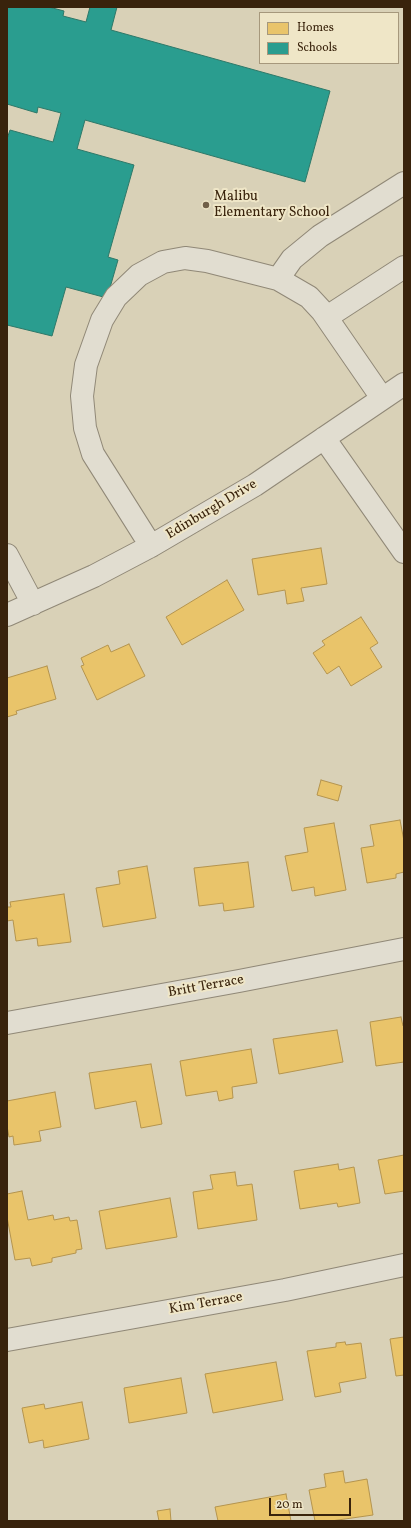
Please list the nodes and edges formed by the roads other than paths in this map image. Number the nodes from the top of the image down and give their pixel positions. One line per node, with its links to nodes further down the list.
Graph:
1 (404, 183): 3 (street)
2 (404, 267): 4 (street)
3 (278, 279): 4 (street); 8 (street)
4 (327, 317): 6 (street)
5 (404, 384): 6 (street, Edinburgh Drive)
6 (382, 398): 7 (street, Edinburgh Drive)
7 (324, 438): 8 (street, Edinburgh Drive); 9 (street)
8 (151, 546): 11 (street, Edinburgh Drive)
9 (404, 552)
10 (7, 555): 11 (street)
11 (33, 604): 12 (street, Edinburgh Drive)
12 (7, 615)
13 (404, 949): 14 (street, Britt Terrace)
14 (7, 1023)
15 (404, 1265): 16 (street, Kim Terrace)
16 (7, 1340)

